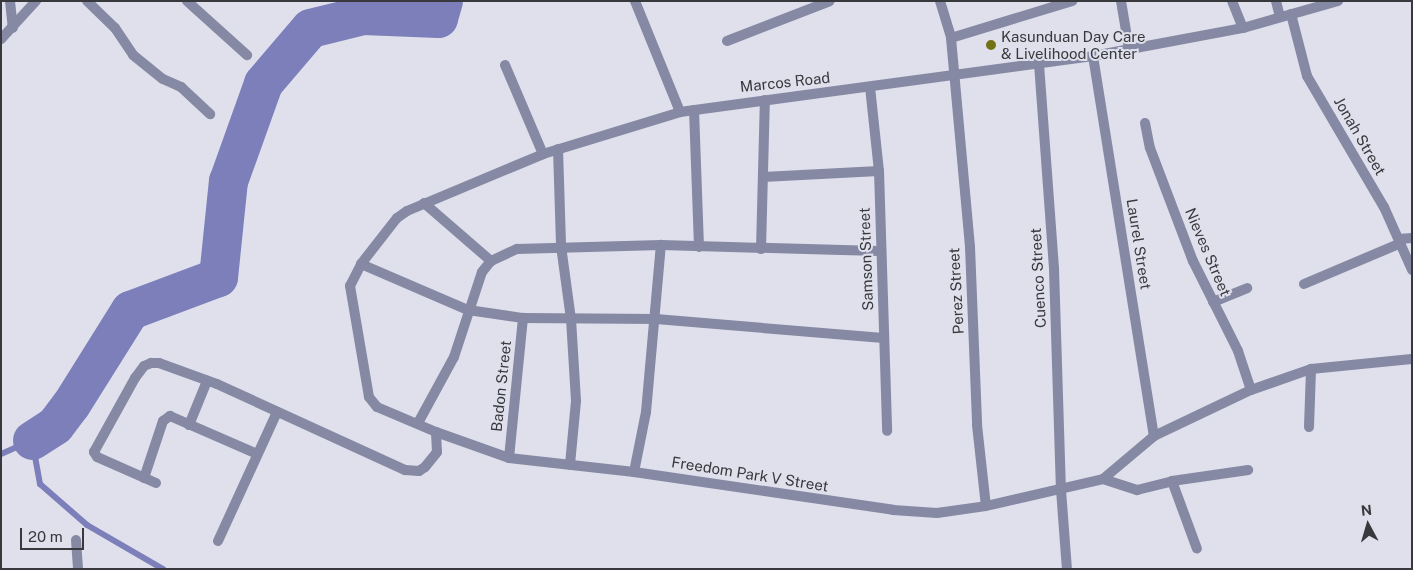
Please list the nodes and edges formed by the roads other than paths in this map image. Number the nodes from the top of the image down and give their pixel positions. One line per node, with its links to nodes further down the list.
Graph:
1 (10, 1): 15 (street)
2 (36, 1): 15 (street)
3 (87, 1): 30 (street)
4 (187, 1): 21 (street)
5 (635, 1): 29 (street)
6 (830, 1): 19 (street)
7 (940, 1): 17 (street, Perez Street)
8 (1072, 1): 17 (street)
9 (1121, 1): 20 (street)
10 (1232, 1): 16 (street)
11 (1276, 1): 14 (street)
12 (1338, 1): 13 (street, Marcos Road)
13 (1291, 14): 14 (street, Marcos Road); 38 (street, Jonah Street)
14 (1280, 17): 16 (street, Marcos Road)
15 (13, 28): 18 (street)
16 (1244, 28): 20 (street, Marcos Road)
17 (951, 38): 25 (street, Perez Street)
18 (1, 39)
19 (727, 41)
20 (1129, 49): 22 (street, Marcos Road)
21 (247, 55)
22 (1092, 56): 23 (street, Marcos Road); 65 (street, Laurel Street)
23 (1039, 64): 25 (street, Marcos Road); 75 (street, Cuenco Street)
24 (504, 65): 33 (street)
25 (953, 75): 26 (street, Marcos Road); 76 (street, Perez Street)
26 (870, 87): 27 (street, Marcos Road); 34 (street, Samson Street)
27 (765, 100): 28 (street, Marcos Road); 35 (street)
28 (694, 110): 29 (street, Marcos Road); 41 (street)
29 (680, 112): 32 (street, Marcos Road)
30 (210, 114)
31 (1145, 123): 49 (street, Nieves Street)
32 (558, 149): 33 (street, Marcos Road); 40 (street)
33 (543, 154): 36 (street, Marcos Road)
34 (879, 172): 35 (street); 43 (street, Samson Street)
35 (763, 177): 42 (street)
36 (424, 203): 44 (street); 45 (street, Marcos Road)
37 (1412, 238): 38 (street)
38 (1400, 241): 46 (street, Jonah Street); 47 (street)
39 (662, 245): 40 (street); 41 (street); 53 (street)
40 (561, 246): 44 (street); 52 (street)
41 (699, 247): 42 (street)
42 (761, 249): 43 (street)
43 (879, 251): 54 (street, Samson Street)
44 (491, 261): 50 (street)
45 (361, 264): 50 (street); 60 (street, Marcos Road)
46 (1412, 270)
47 (1304, 284)
48 (1247, 288): 49 (street)
49 (1213, 302): 58 (street, Nieves Street)
50 (468, 310): 51 (street); 60 (street)
51 (523, 318): 52 (street); 67 (street, Badon Street)
52 (571, 319): 53 (street); 68 (street)
53 (656, 319): 54 (street); 70 (street)
54 (883, 338): 63 (street, Samson Street)
55 (1412, 358): 56 (street)
56 (1311, 369): 58 (street); 62 (street)
57 (207, 381): 59 (street); 61 (street); 71 (street)
58 (1251, 390): 65 (street)
59 (277, 412): 64 (street); 66 (street)
60 (418, 423): 64 (street, Freedom Park V Street)
61 (189, 425): 66 (street); 71 (street)
62 (1309, 427)
63 (887, 430)
64 (436, 432): 67 (street, Freedom Park V Street)
65 (1154, 436): 72 (street)
66 (257, 454): 78 (street)
67 (509, 458): 68 (street, Freedom Park V Street)
68 (570, 465): 70 (street, Freedom Park V Street)
69 (1248, 470): 73 (street)
70 (634, 472): 76 (street, Freedom Park V Street)
71 (144, 478): 74 (street)
72 (1103, 479): 73 (street); 75 (street, Freedom Park V Street)
73 (1172, 481): 79 (street)
74 (156, 483)
75 (1061, 490): 76 (street, Freedom Park V Street); 81 (street, Cuenco Street)
76 (986, 506)
77 (76, 540): 80 (street)
78 (218, 540)
79 (1197, 549)
80 (78, 569)
81 (1067, 569)

